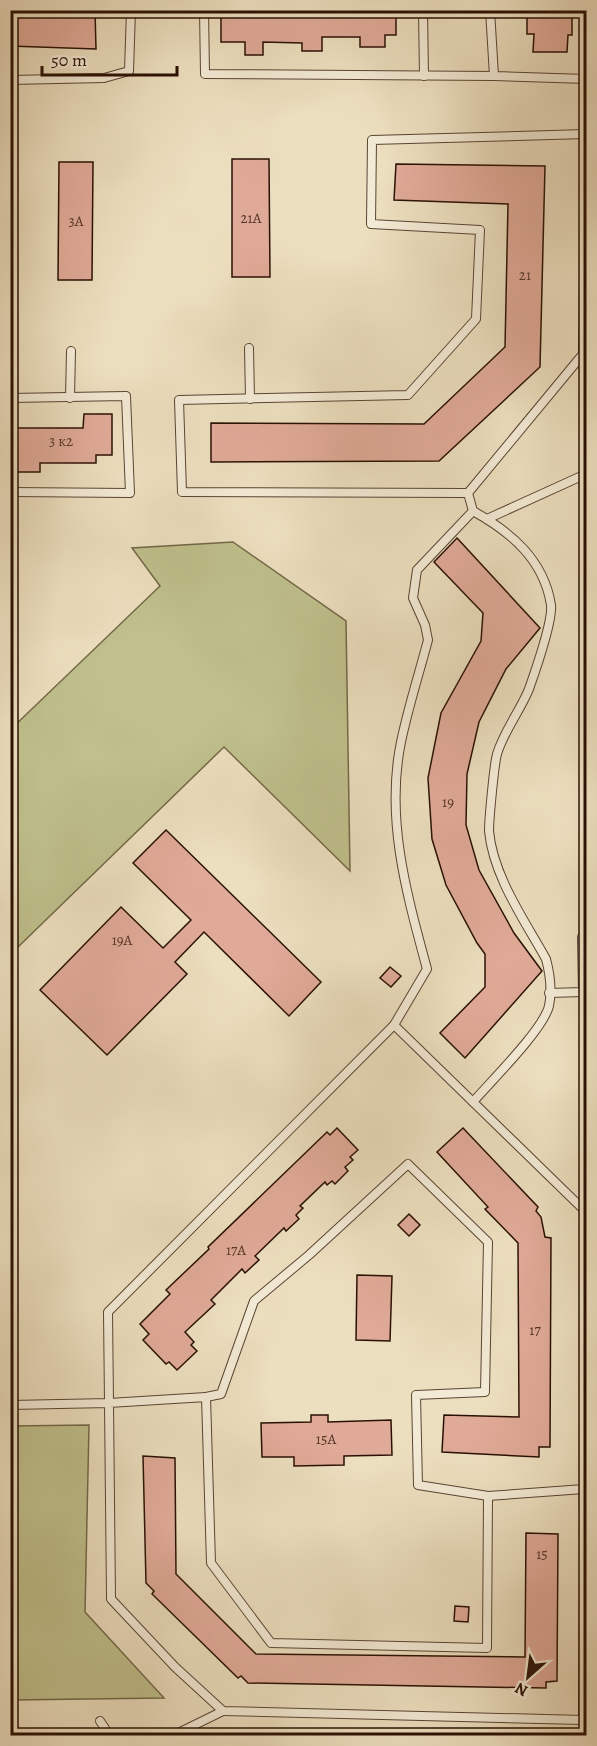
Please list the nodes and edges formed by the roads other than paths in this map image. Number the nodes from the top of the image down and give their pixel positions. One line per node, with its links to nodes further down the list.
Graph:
1 (131, 10): 10 (lane)
2 (204, 10): 7 (lane)
3 (423, 10): 7 (lane)
4 (490, 10): 8 (lane)
5 (584, 10): 6 (lane)
6 (586, 60)
7 (424, 76): 8 (lane)
8 (494, 76): 9 (lane)
9 (586, 79)
10 (10, 80)
11 (586, 136): 16 (lane); 19 (lane)
12 (249, 348): 16 (lane)
13 (71, 351): 15 (lane)
14 (10, 398): 15 (lane)
15 (70, 398): 18 (lane)
16 (250, 399): 19 (lane)
17 (586, 474): 21 (lane)
18 (10, 492)
19 (468, 493): 20 (lane)
20 (472, 511): 21 (lane); 24 (lane)
21 (487, 519): 23 (lane)
22 (582, 937): 23 (lane)
23 (549, 993): 25 (lane)
24 (394, 1025): 25 (lane); 27 (lane)
25 (473, 1102): 29 (lane)
26 (206, 1397): 27 (lane); 30 (lane); 30 (lane)
27 (109, 1403): 28 (lane); 31 (lane)
28 (10, 1405)
29 (585, 1489): 30 (lane); 31 (lane)
30 (488, 1496)
31 (224, 1711): 34 (lane)
32 (100, 1721): 33 (lane)
33 (110, 1736)
34 (172, 1736)

